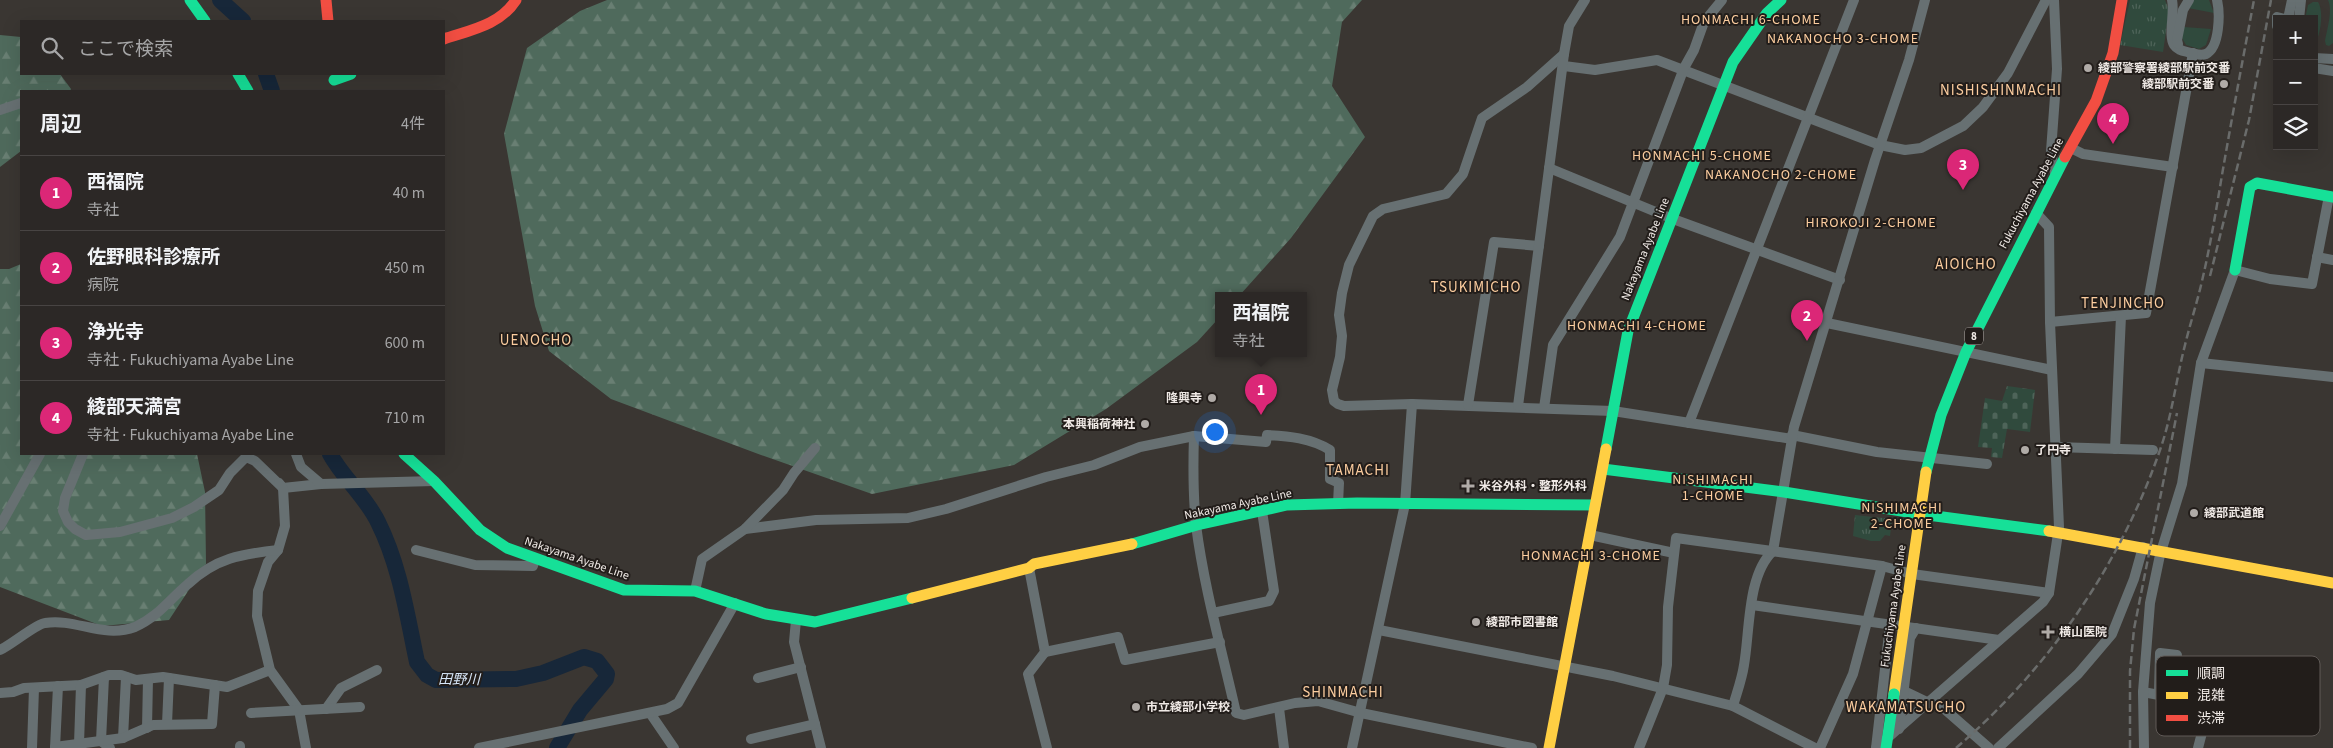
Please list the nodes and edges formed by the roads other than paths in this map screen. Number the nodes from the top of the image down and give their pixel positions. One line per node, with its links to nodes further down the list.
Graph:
1 (190, 0): 19 (main road)
2 (326, 0): 20 (main road)
3 (516, 0): 21 (main road)
4 (1585, 0): 23 (street)
5 (1722, 0): 27 (street)
6 (1780, 0): 33 (main road, Nakayama Ayabe Line)
7 (1854, 0): 37 (street)
8 (1925, 0): 38 (street)
9 (2046, 0): 38 (street)
10 (2054, 0): 42 (street)
11 (2122, 0): 39 (main road, Fukuchiyama Ayabe Line / 8)
12 (2172, 0): 22 (street)
13 (2189, 0): 22 (street)
14 (2217, 0): 22 (street)
15 (2292, 0): 17 (street)
16 (2301, 0): 18 (street)
17 (2288, 15)
18 (2299, 15)
19 (204, 20)
20 (328, 20)
21 (445, 40)
22 (2191, 53): 40 (street)
23 (1564, 54): 26 (street); 60 (street)
24 (2318, 58): 25 (street)
25 (2333, 59)
26 (1564, 66): 27 (street); 41 (street)
27 (1684, 68): 33 (street); 44 (street)
28 (2318, 69): 29 (street)
29 (2333, 71)
30 (239, 75): 34 (main road)
31 (349, 75): 32 (main road)
32 (334, 82)
33 (1722, 86): 37 (street); 46 (main road, Nakayama Ayabe Line)
34 (247, 90)
35 (20, 103): 36 (street)
36 (0, 110)
37 (1808, 118): 38 (street); 48 (street)
38 (1880, 145): 52 (street)
39 (2071, 148): 40 (street); 42 (main road, Fukuchiyama Ayabe Line / 8)
40 (2173, 167): 53 (street)
41 (1549, 168): 44 (street); 47 (street)
42 (2055, 174): 45 (main road, Fukuchiyama Ayabe Line / 8)
43 (2331, 197): 49 (street); 51 (main road)
44 (1632, 202): 46 (street); 63 (street)
45 (2036, 213): 54 (street); 56 (main road, Fukuchiyama Ayabe Line / 8)
46 (1672, 219): 48 (street); 64 (main road, Nakayama Ayabe Line)
47 (1539, 246): 61 (street); 62 (street)
48 (1756, 250): 52 (street); 65 (street)
49 (2318, 257): 50 (street); 51 (street)
50 (2333, 260)
51 (2234, 270): 57 (street)
52 (1840, 280): 55 (street)
53 (2121, 316): 54 (street); 70 (street)
54 (2050, 322): 58 (street)
55 (1827, 323): 56 (street); 67 (street)
56 (1966, 352): 58 (street); 77 (main road, Fukuchiyama Ayabe Line / 8)
57 (2201, 363): 59 (street); 98 (street)
58 (2052, 370): 68 (street)
59 (2333, 377)
60 (1412, 404): 61 (street); 85 (street)
61 (1468, 405): 62 (street)
62 (1518, 406): 63 (street)
63 (1544, 408): 64 (street)
64 (1613, 411): 65 (street); 79 (main road, Nakayama Ayabe Line)
65 (1689, 423): 67 (street)
66 (1194, 436): 84 (street); 89 (street); 91 (street)
67 (1792, 437): 77 (street); 83 (street)
68 (2055, 447): 70 (street); 92 (street)
69 (815, 448): 91 (street)
70 (2115, 449): 71 (street)
71 (2153, 450)
72 (39, 455): 90 (street)
73 (82, 455): 82 (street)
74 (259, 455): 82 (street)
75 (296, 455): 81 (street)
76 (405, 455): 80 (main road, Nakayama Ayabe Line)
77 (1929, 457): 78 (street); 88 (main road, Fukuchiyama Ayabe Line / 8)
78 (1987, 464)
79 (1603, 469): 83 (main road); 86 (main road, Nakayama Ayabe Line)
80 (434, 481): 81 (street); 100 (main road, Nakayama Ayabe Line)
81 (321, 484): 82 (street)
82 (283, 488): 95 (street)
83 (1784, 492): 88 (main road); 97 (street)
84 (1338, 504): 85 (main road, Nakayama Ayabe Line); 87 (main road, Nakayama Ayabe Line)
85 (1405, 504): 86 (main road, Nakayama Ayabe Line); 114 (street)
86 (1595, 505): 93 (main road)
87 (1262, 511): 89 (main road, Nakayama Ayabe Line); 109 (street)
88 (1920, 514): 92 (main road); 103 (main road, Fukuchiyama Ayabe Line / 8)
89 (1196, 525): 102 (main road, Nakayama Ayabe Line); 109 (street)
90 (0, 526)
91 (745, 529): 105 (street)
92 (2058, 532): 94 (main road); 106 (street)
93 (1590, 535): 99 (street); 122 (main road)
94 (2143, 547): 98 (main road); 175 (street)
95 (278, 550): 117 (street); 123 (street)
96 (416, 550): 100 (street)
97 (1773, 551): 99 (street); 101 (street); 108 (street)
98 (2162, 551): 104 (main road); 136 (street)
99 (1674, 552): 134 (street)
100 (535, 559): 105 (main road, Nakayama Ayabe Line)
101 (1882, 566): 103 (street); 111 (street)
102 (1029, 568): 110 (main road, Nakayama Ayabe Line); 118 (street)
103 (1912, 574): 106 (street); 113 (main road, Fukuchiyama Ayabe Line / 8)
104 (2333, 583)
105 (695, 591): 107 (main road, Nakayama Ayabe Line)
106 (2049, 593): 115 (street)
107 (735, 604): 110 (main road, Nakayama Ayabe Line); 146 (street)
108 (1752, 605): 111 (street); 140 (street)
109 (1213, 612): 116 (street)
110 (796, 620): 121 (street)
111 (1866, 621): 112 (street); 171 (street)
112 (1890, 624): 113 (street); 172 (street)
113 (1910, 627): 115 (street); 135 (main road, Fukuchiyama Ayabe Line / 8)
114 (1379, 630): 122 (street); 147 (street)
115 (1999, 640): 139 (street)
116 (1220, 642): 118 (street); 142 (street)
117 (0, 650)
118 (1045, 652): 164 (street)
119 (2177, 655): 120 (street)
120 (2160, 656)
121 (801, 667): 128 (street); 149 (street)
122 (1565, 668): 134 (street); 168 (main road)
123 (270, 670): 131 (street); 144 (street)
124 (377, 670): 143 (street)
125 (104, 677): 126 (street); 130 (street); 154 (street)
126 (126, 677): 129 (street); 152 (street)
127 (170, 678): 129 (street); 131 (street); 148 (street)
128 (758, 678)
129 (148, 679): 150 (street)
130 (81, 685): 132 (street); 156 (street)
131 (215, 685): 148 (street)
132 (58, 686): 133 (street); 158 (street)
133 (34, 688): 137 (street); 157 (street)
134 (1663, 688): 140 (street); 169 (street)
135 (1899, 692): 139 (street); 151 (street); 173 (main road, Fukuchiyama Ayabe Line / 8, bridge)
136 (2143, 692): 138 (street); 176 (street)
137 (0, 693)
138 (2156, 694)
139 (1931, 701): 151 (street); 174 (street)
140 (1733, 706): 170 (street)
141 (360, 707): 143 (street)
142 (1279, 708): 147 (street); 165 (street)
143 (326, 709): 144 (street)
144 (298, 710): 145 (street); 160 (street)
145 (251, 713)
146 (650, 713): 155 (street); 162 (street)
147 (1361, 713): 166 (street); 167 (street)
148 (167, 724): 150 (street)
149 (815, 724): 153 (street); 163 (street)
150 (147, 728): 152 (street)
151 (1899, 729): 172 (street)
152 (123, 738): 154 (street)
153 (750, 739)
154 (101, 741): 156 (street); 159 (street)
155 (528, 743): 161 (street)
156 (79, 744): 158 (street)
157 (32, 748)
158 (55, 748)
159 (110, 748)
160 (306, 748)
161 (481, 748)
162 (674, 748)
163 (821, 748)
164 (1047, 748)
165 (1284, 748)
166 (1352, 748)
167 (1532, 748)
168 (1549, 748)
169 (1639, 748)
170 (1815, 748)
171 (1820, 748)
172 (1876, 748)
173 (1886, 748)
174 (1989, 748)
175 (1998, 748)
176 (2144, 748)

